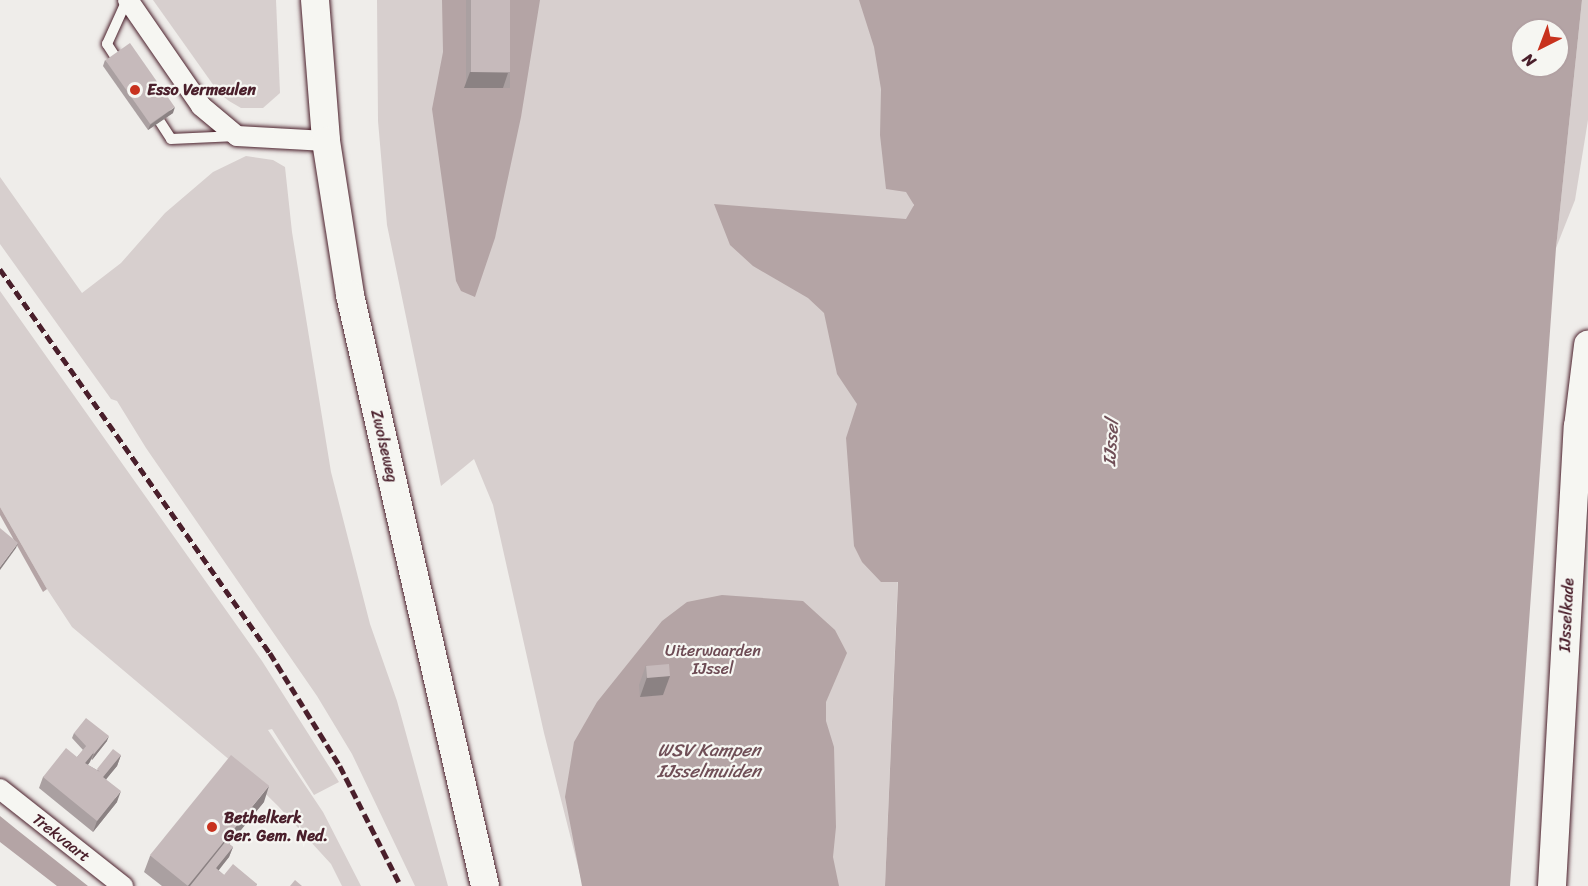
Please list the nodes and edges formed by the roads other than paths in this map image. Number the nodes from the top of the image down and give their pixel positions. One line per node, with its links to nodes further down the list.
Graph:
1 (127, 0): 3 (lane); 5 (street)
2 (315, 0): 6 (main road, Zwolseweg)
3 (128, 75)
4 (148, 104): 5 (lane)
5 (237, 136): 6 (street)
6 (326, 141): 10 (main road, Zwolseweg)
7 (1588, 345): 11 (main road, IJsselkade)
8 (0, 789): 9 (street, Trekvaart)
9 (123, 886)
10 (485, 886)
11 (1552, 886)

